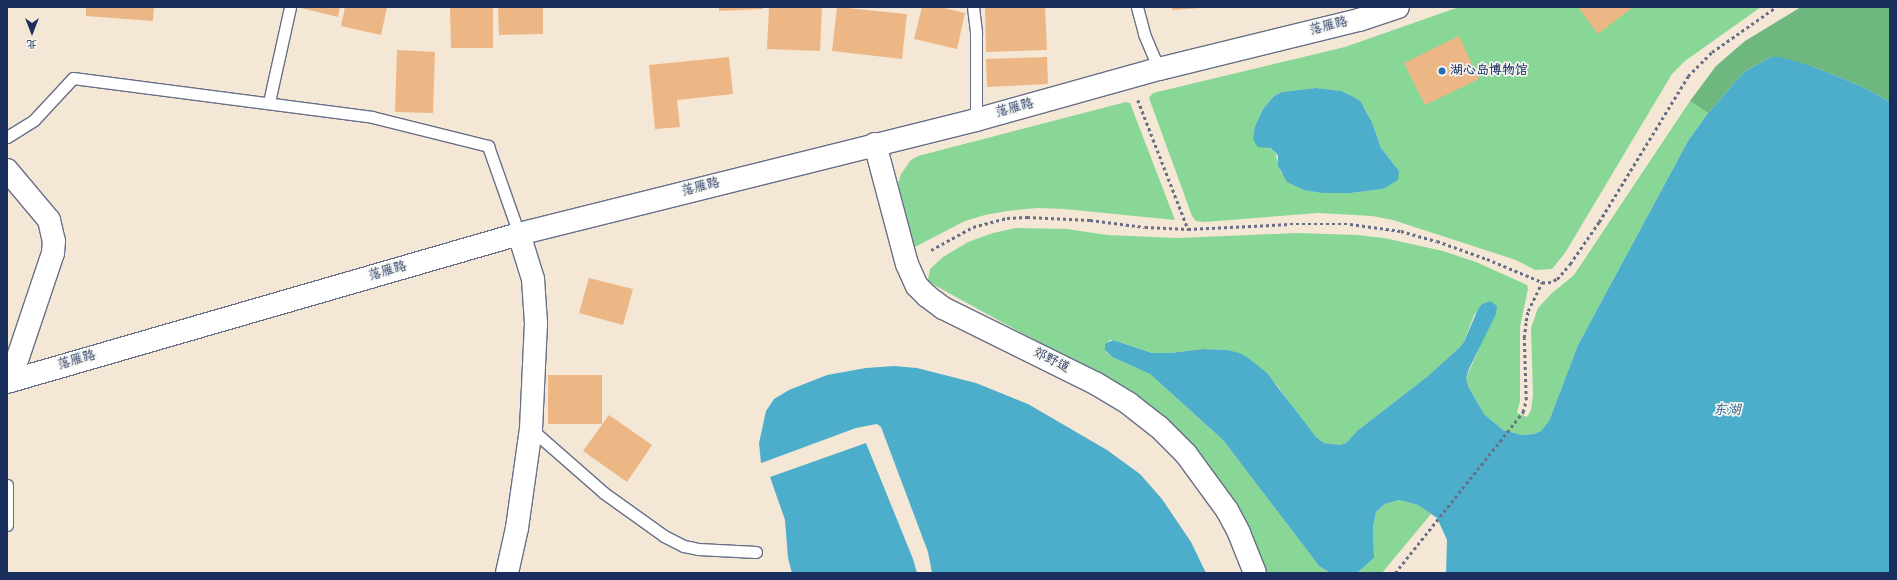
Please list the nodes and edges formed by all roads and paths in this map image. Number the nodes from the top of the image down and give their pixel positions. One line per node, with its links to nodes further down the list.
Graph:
1 (290, 7): 8 (lane)
2 (973, 7): 9 (lane)
3 (1137, 7): 6 (lane)
4 (1398, 7): 6 (street, 落雁路)
5 (1776, 7): 16 (path)
6 (1159, 70): 7 (street, 落雁路)
7 (1130, 78): 9 (street, 落雁路); 13 (path)
8 (269, 102): 10 (lane); 14 (lane)
9 (976, 120): 11 (street, 落雁路)
10 (7, 137)
11 (875, 144): 14 (street, 落雁路); 15 (street, 郊野道)
12 (7, 170): 17 (street)
13 (1188, 229): 15 (path); 16 (path)
14 (519, 234): 17 (street, 落雁路); 18 (street)
15 (907, 264): 23 (street, 郊野道)
16 (1542, 282): 24 (path)
17 (8, 381)
18 (531, 429): 21 (lane); 22 (street)
19 (7, 485): 20 (lane)
20 (7, 525)
21 (756, 552)
22 (508, 573)
23 (1255, 573)
24 (1395, 573)

